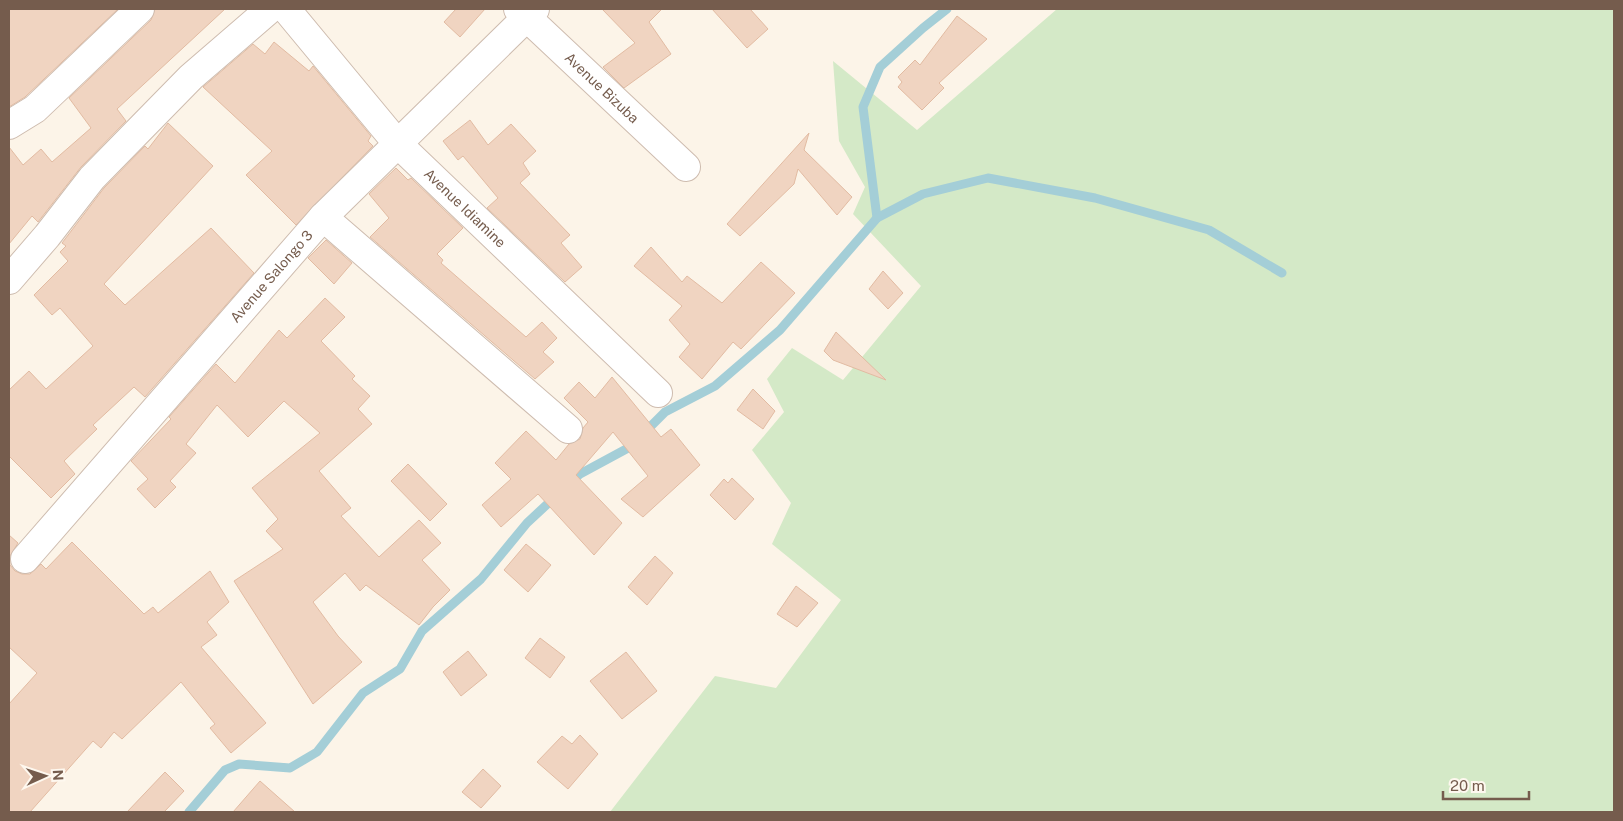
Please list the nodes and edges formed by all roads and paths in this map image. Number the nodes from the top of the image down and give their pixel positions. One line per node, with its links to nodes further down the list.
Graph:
1 (140, 9): 5 (street)
2 (270, 9): 9 (street)
3 (286, 9): 6 (street, Avenue Idiamine)
4 (527, 11): 6 (street, Avenue Salongo 3); 7 (street, Avenue Bizuba)
5 (9, 125)
6 (397, 143): 8 (street, Avenue Salongo 3); 10 (street, Avenue Idiamine)
7 (686, 166)
8 (323, 217): 11 (street); 12 (street, Avenue Salongo 3)
9 (9, 280)
10 (658, 393)
11 (568, 429)
12 (25, 559)

